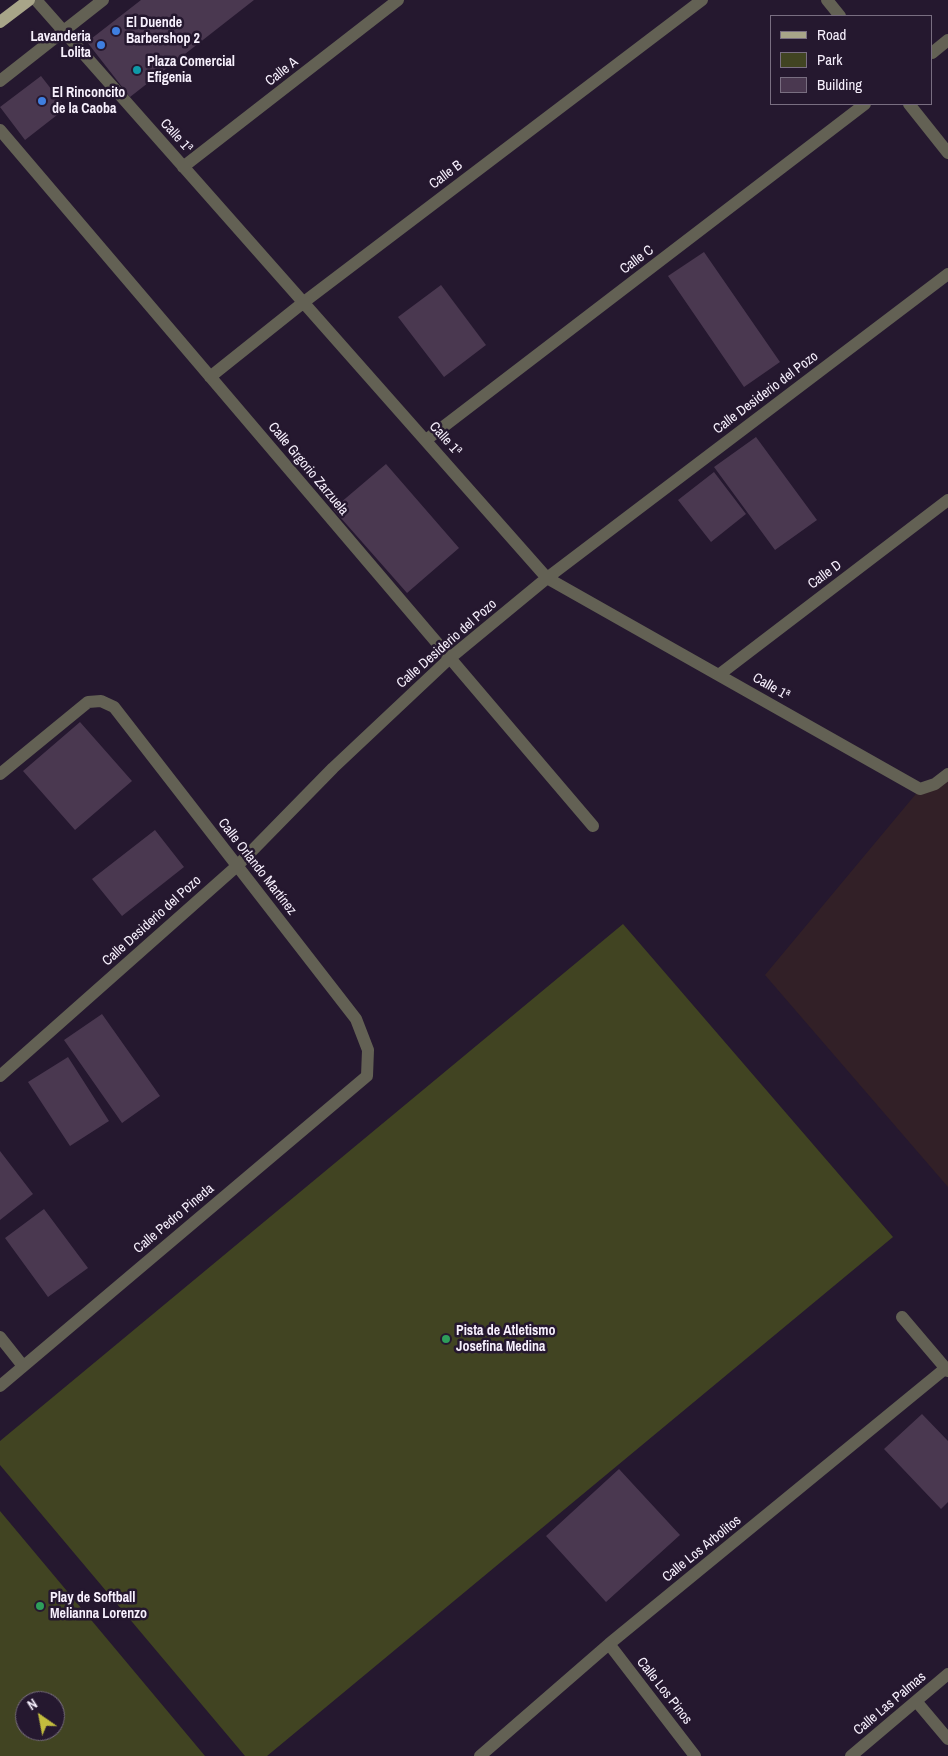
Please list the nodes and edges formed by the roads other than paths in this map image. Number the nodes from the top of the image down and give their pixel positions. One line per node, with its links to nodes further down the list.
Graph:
1 (29, 0): 8 (main road)
2 (36, 0): 9 (street, Calle 1ª)
3 (103, 0): 9 (street)
4 (398, 0): 17 (street, Calle A)
5 (702, 0): 19 (street, Calle B)
6 (827, 0): 7 (street)
7 (839, 15)
8 (0, 22)
9 (63, 31): 12 (street); 17 (street, Calle 1ª)
10 (948, 40): 11 (street)
11 (933, 52)
12 (0, 81)
13 (864, 105): 21 (street, Calle C)
14 (910, 105): 16 (street)
15 (0, 130): 20 (street, Calle Grgorio Zarzuela)
16 (948, 152)
17 (183, 167): 19 (street, Calle 1ª)
18 (948, 274): 23 (street, Calle Desiderio del Pozo)
19 (304, 302): 20 (street, Calle B); 21 (street, Calle 1ª)
20 (210, 377): 24 (street, Calle Grgorio Zarzuela)
21 (426, 440): 23 (street, Calle 1ª)
22 (948, 500): 25 (street, Calle D)
23 (548, 578): 24 (street, Calle Desiderio del Pozo); 25 (street, Calle 1ª)
24 (450, 658): 28 (street, Calle Grgorio Zarzuela); 29 (street, Calle Desiderio del Pozo)
25 (720, 674): 27 (street, Calle 1ª)
26 (0, 774): 29 (street, Calle Orlando Martínez)
27 (948, 774)
28 (594, 826)
29 (237, 866): 30 (street, Calle Desiderio del Pozo); 31 (street, Calle Orlando Martínez)
30 (0, 1076)
31 (367, 1076): 34 (street, Calle Pedro Pineda)
32 (902, 1317): 35 (street)
33 (0, 1337): 34 (street)
34 (23, 1366): 36 (street, Calle Pedro Pineda)
35 (947, 1369): 37 (street, Calle Los Arbolitos)
36 (0, 1386)
37 (609, 1644): 41 (street, Calle Los Arbolitos); 42 (street, Calle Los Pinos)
38 (948, 1674): 39 (street, Calle Las Palmas)
39 (916, 1701): 40 (street); 43 (street, Calle Las Palmas)
40 (948, 1739)
41 (480, 1756)
42 (696, 1756)
43 (850, 1756)

